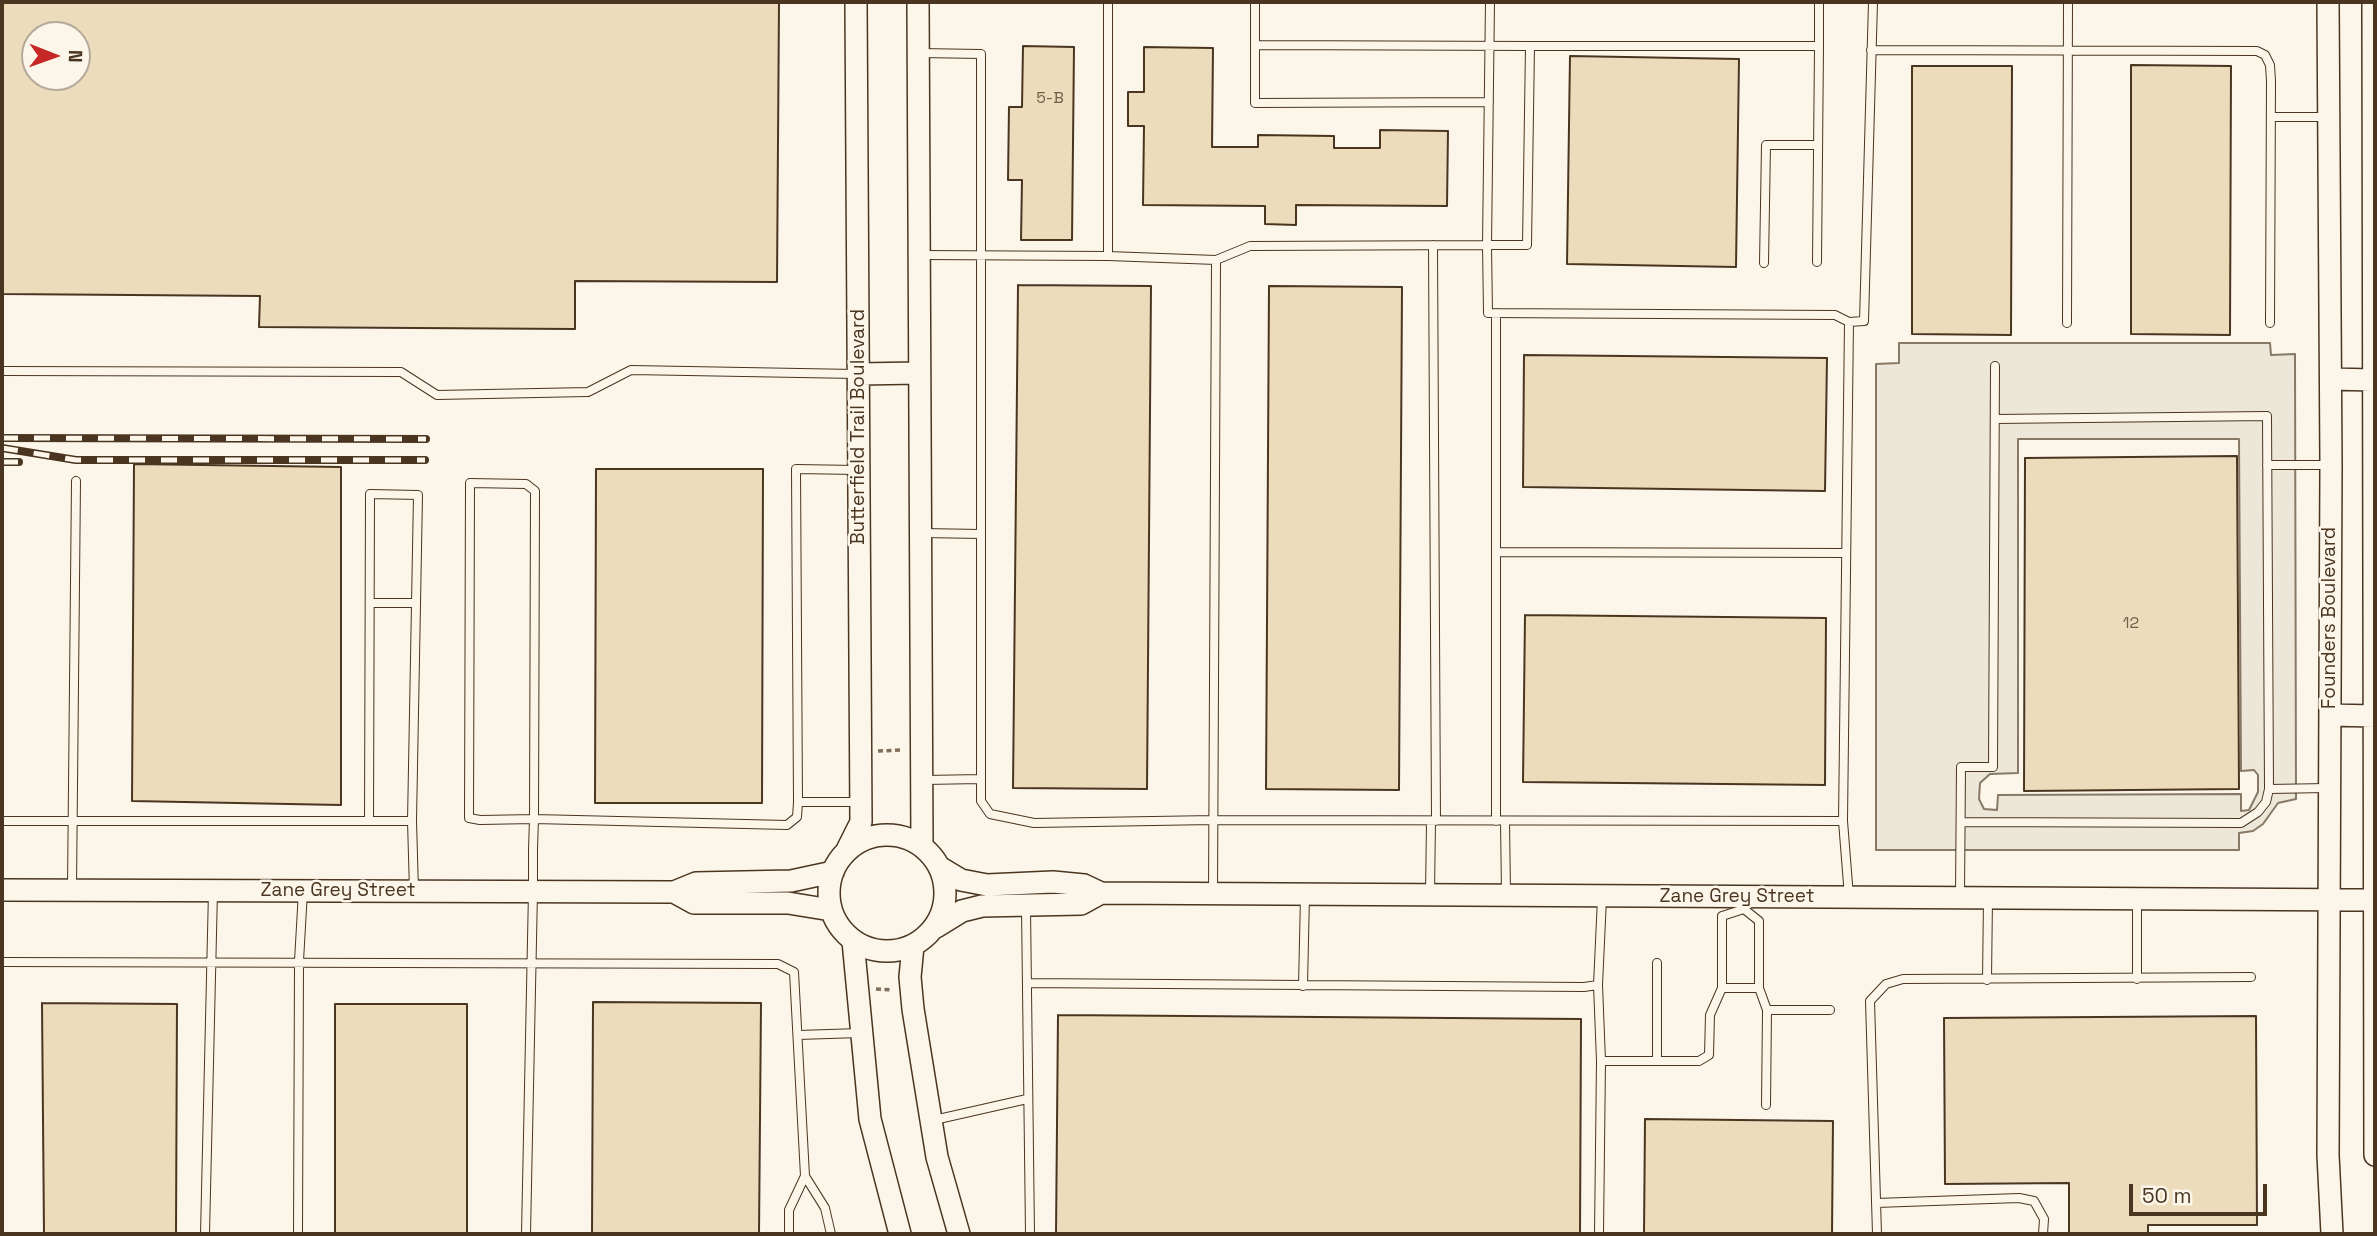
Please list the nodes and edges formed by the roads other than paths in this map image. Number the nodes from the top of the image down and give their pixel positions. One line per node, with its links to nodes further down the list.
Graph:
1 (856, 2): 38 (street, Butterfield Trail Boulevard)
2 (918, 2): 18 (street)
3 (1108, 2): 27 (lane)
4 (1255, 2): 12 (lane)
5 (1490, 2): 11 (lane)
6 (1819, 2): 14 (lane)
7 (1873, 2): 15 (lane)
8 (2068, 2): 17 (lane)
9 (2329, 2): 21 (street, Founders Boulevard)
10 (2373, 2): 16 (street)
11 (1489, 45): 12 (lane); 13 (lane); 19 (lane)
12 (1255, 46): 19 (lane)
13 (1530, 46): 14 (lane); 24 (lane)
14 (1819, 46): 22 (lane)
15 (1871, 51): 17 (lane); 32 (lane)
16 (2374, 51): 40 (street)
17 (2068, 52): 20 (lane); 33 (lane)
18 (919, 53): 25 (street); 26 (lane)
19 (1489, 102): 24 (lane)
20 (2271, 117): 21 (lane); 34 (lane)
21 (2329, 117): 39 (street, Founders Boulevard)
22 (1818, 145): 29 (lane); 30 (lane)
23 (1433, 245): 24 (lane); 28 (lane); 67 (lane)
24 (1487, 245): 31 (lane)
25 (919, 255): 26 (lane); 37 (street)
26 (981, 255): 27 (lane); 47 (lane)
27 (1108, 256): 28 (lane)
28 (1216, 260): 62 (lane)
29 (1817, 262)
30 (1765, 263)
31 (1496, 313): 32 (lane); 48 (lane)
32 (1849, 322): 49 (lane)
33 (2067, 323)
34 (2270, 323)
35 (1995, 366): 41 (lane)
36 (2, 371): 38 (lane)
37 (918, 373): 38 (street); 46 (street)
38 (859, 374): 44 (street, Butterfield Trail Boulevard)
39 (2331, 379): 40 (street); 43 (street, Founders Boulevard)
40 (2374, 380): 53 (street)
41 (1995, 419): 42 (lane); 70 (lane)
42 (2267, 465): 43 (lane); 58 (lane)
43 (2331, 465): 52 (street, Founders Boulevard)
44 (860, 470): 59 (lane); 60 (street, Butterfield Trail Boulevard)
45 (76, 481): 64 (lane)
46 (919, 533): 47 (lane); 56 (street)
47 (981, 534): 55 (lane)
48 (1496, 552): 49 (lane); 68 (lane)
49 (1846, 553): 69 (lane)
50 (370, 603): 51 (lane); 51 (lane); 65 (lane)
51 (416, 603): 66 (lane)
52 (2330, 715): 53 (street); 57 (street, Founders Boulevard)
53 (2375, 716): 54 (street)
54 (2374, 778): 93 (street)
55 (981, 779): 56 (lane); 62 (lane)
56 (921, 780): 71 (street)
57 (2330, 788): 58 (lane); 92 (street, Founders Boulevard)
58 (2269, 789): 70 (lane)
59 (798, 802): 60 (lane); 61 (lane)
60 (861, 802): 72 (street, Butterfield Trail Boulevard)
61 (534, 819): 61 (lane); 80 (lane)
62 (1213, 820): 67 (lane); 83 (lane)
63 (2, 821): 64 (lane)
64 (72, 821): 65 (lane); 76 (lane)
65 (369, 821): 66 (lane)
66 (412, 821): 79 (lane)
67 (1434, 821): 68 (lane); 85 (lane)
68 (1500, 821): 69 (lane); 86 (lane)
69 (1843, 821): 88 (lane)
70 (1961, 821): 89 (lane)
71 (922, 845): 72 (street); 73 (street)
72 (847, 850): 74 (street)
73 (941, 869): 82 (street, Zane Grey Street); 97 (street)
74 (833, 872): 81 (street, Zane Grey Street); 96 (street)
75 (2, 890): 76 (street, Zane Grey Street)
76 (72, 890): 77 (street, Zane Grey Street)
77 (213, 891): 78 (street, Zane Grey Street); 100 (lane)
78 (303, 891): 79 (street, Zane Grey Street); 101 (lane)
79 (414, 891): 80 (street, Zane Grey Street)
80 (533, 891): 81 (street, Zane Grey Street); 103 (lane)
81 (674, 892): 96 (street, Zane Grey Street)
82 (1101, 893): 83 (street, Zane Grey Street); 95 (street, Zane Grey Street)
83 (1213, 894): 84 (street, Zane Grey Street)
84 (1305, 895): 85 (street, Zane Grey Street); 110 (lane)
85 (1430, 895): 86 (street, Zane Grey Street)
86 (1506, 895): 87 (street, Zane Grey Street)
87 (1602, 896): 94 (street, Zane Grey Street); 109 (lane)
88 (1849, 897): 89 (street, Zane Grey Street); 94 (street, Zane Grey Street)
89 (1960, 898): 90 (street, Zane Grey Street)
90 (1987, 898): 91 (street, Zane Grey Street); 107 (lane)
91 (2137, 899): 92 (street, Zane Grey Street); 106 (lane)
92 (2329, 900): 93 (street, Zane Grey Street); 137 (street, Founders Boulevard)
93 (2374, 901): 122 (street)
94 (1745, 903): 111 (lane); 112 (lane)
95 (1026, 905): 97 (street, Zane Grey Street); 108 (lane)
96 (831, 910): 98 (street)
97 (936, 927): 99 (street)
98 (853, 941): 99 (street); 115 (street)
99 (913, 946): 121 (street)
100 (211, 961): 101 (lane); 102 (lane); 126 (lane)
101 (299, 961): 103 (lane); 127 (lane)
102 (2, 962)
103 (530, 963): 116 (lane); 128 (lane)
104 (1657, 963): 118 (lane)
105 (2250, 977): 106 (lane)
106 (2137, 979): 107 (lane)
107 (1987, 980): 125 (lane)
108 (1027, 984): 110 (lane); 119 (lane)
109 (1598, 985): 110 (lane); 117 (lane)
110 (1303, 986)
111 (1721, 988): 112 (lane); 118 (lane)
112 (1759, 988): 113 (lane)
113 (1767, 1010): 114 (lane); 120 (lane)
114 (1830, 1010)
115 (860, 1033): 116 (lane); 131 (street)
116 (798, 1035): 124 (lane)
117 (1601, 1060): 118 (lane); 134 (lane)
118 (1657, 1061)
119 (1027, 1099): 121 (lane); 133 (lane)
120 (1766, 1105)
121 (932, 1120): 132 (street)
122 (2375, 1133): 123 (street)
123 (2375, 1155)
124 (805, 1176): 129 (lane); 130 (lane)
125 (1876, 1203): 135 (lane); 136 (lane)
126 (205, 1234)
127 (298, 1234)
128 (526, 1234)
129 (789, 1234)
130 (831, 1234)
131 (900, 1234)
132 (959, 1234)
133 (1030, 1234)
134 (1599, 1234)
135 (1877, 1234)
136 (2043, 1234)
137 (2332, 1234)

